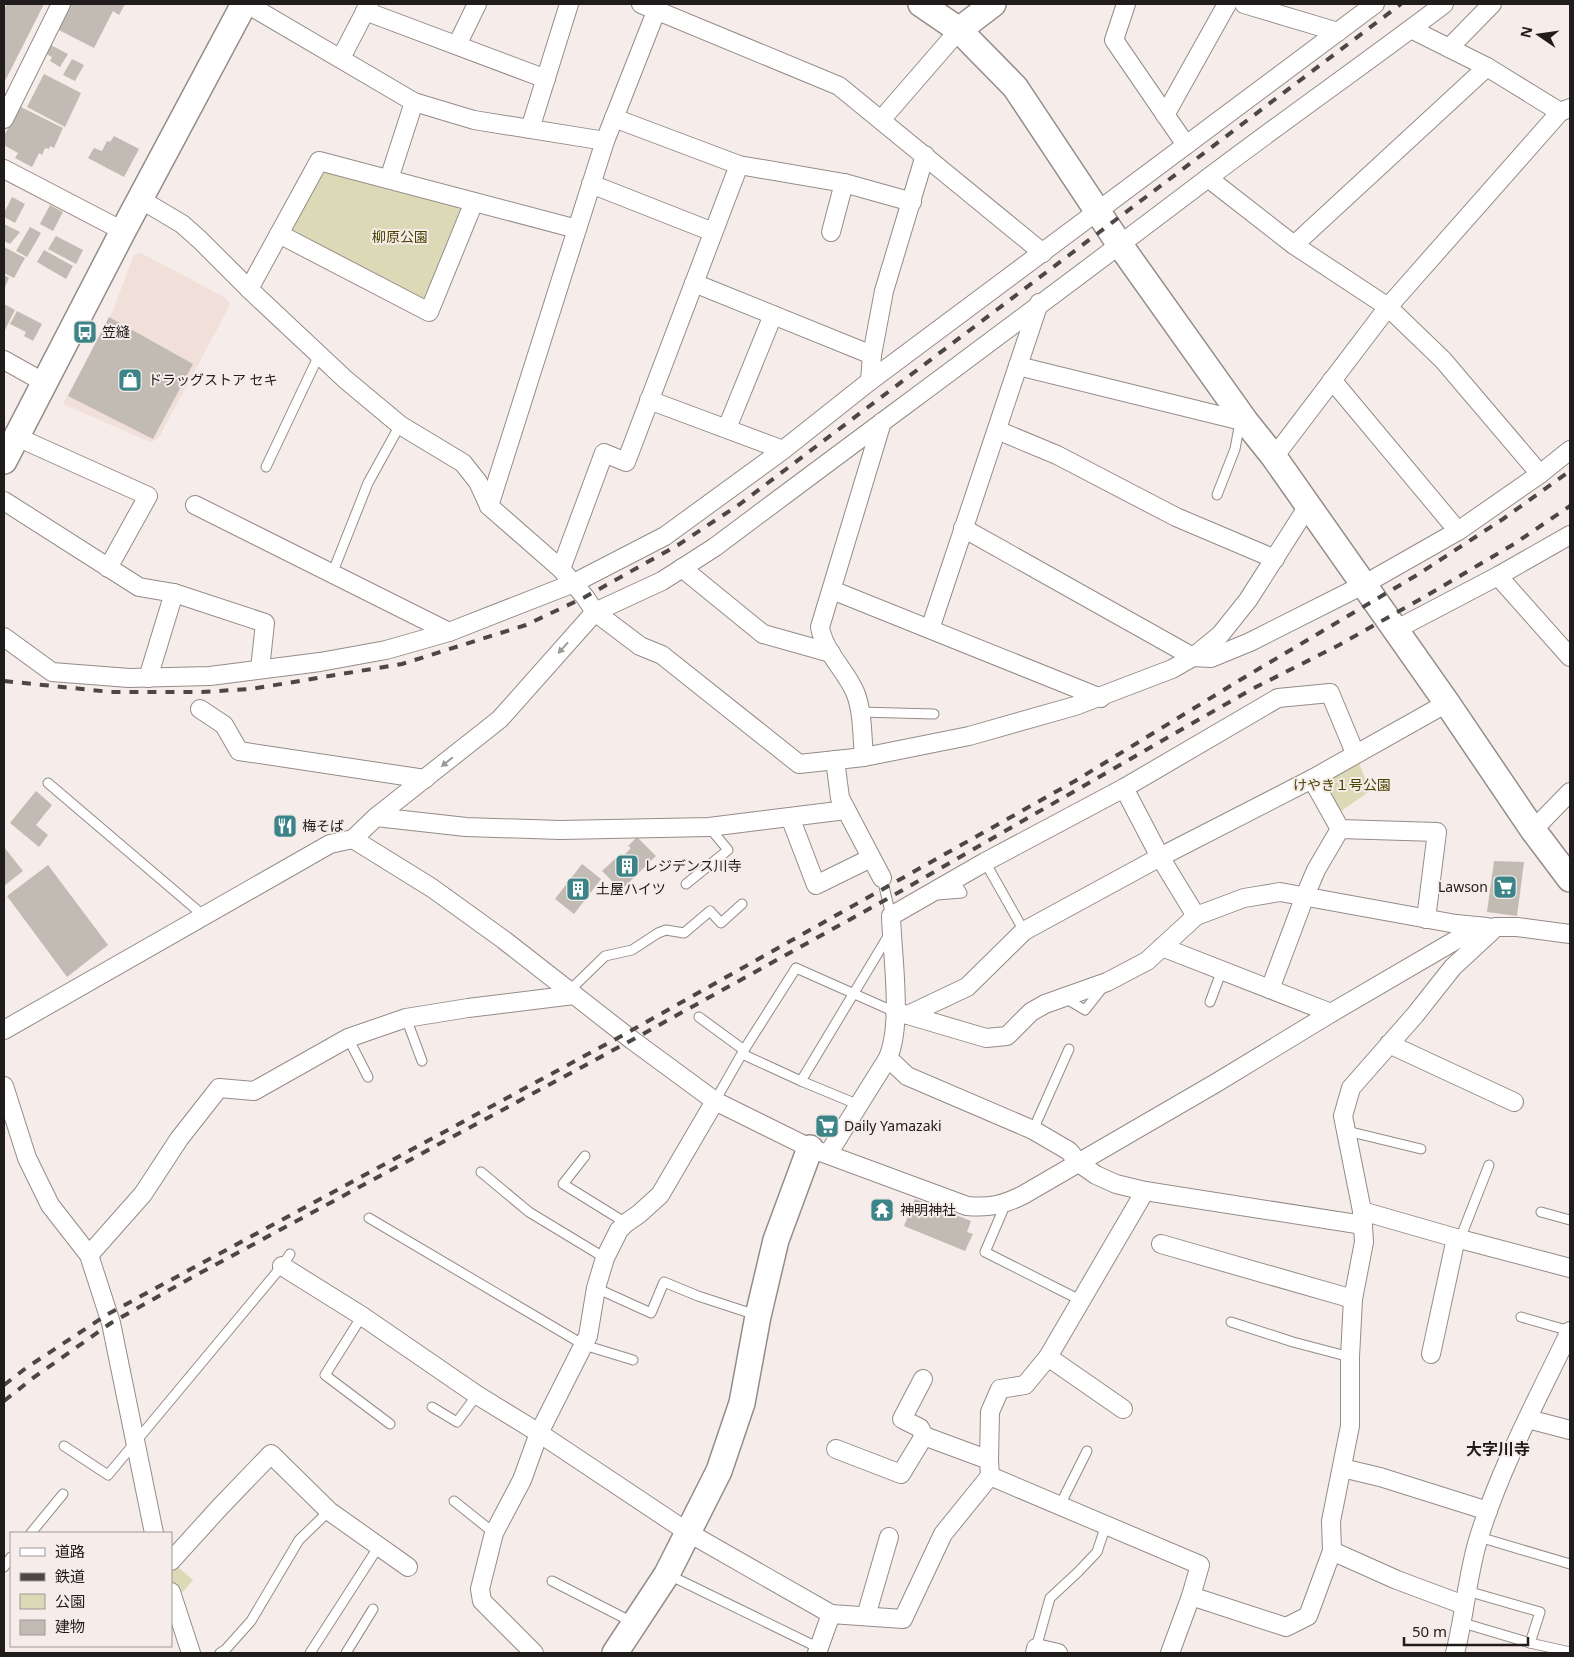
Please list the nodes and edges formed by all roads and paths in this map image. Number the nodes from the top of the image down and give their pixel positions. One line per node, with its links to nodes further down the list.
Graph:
1 (61, 4): 27 (street)
2 (246, 4): 20 (street); 39 (street)
3 (477, 4): 18 (street)
4 (569, 4): 22 (street)
5 (921, 4): 16 (street)
6 (993, 4): 16 (street)
7 (1126, 4): 25 (street)
8 (1227, 4): 25 (street)
9 (1244, 4): 17 (street)
10 (1375, 4): 17 (street)
11 (1444, 4): 15 (street)
12 (1492, 4): 19 (street)
13 (652, 6): 26 (street); 28 (street)
14 (367, 7): 18 (street); 20 (street)
15 (1411, 28): 19 (street); 35 (street)
16 (959, 30): 28 (street); 42 (street)
17 (1338, 32): 31 (street)
18 (457, 45): 22 (street)
19 (1449, 48): 21 (street)
20 (340, 58): 23 (street)
21 (1487, 67): 24 (street); 49 (street)
22 (546, 79): 29 (street)
23 (414, 102): 29 (street); 36 (street)
24 (1565, 110): 54 (street)
25 (1165, 114): 31 (street)
26 (614, 118): 30 (street); 33 (street)
27 (4, 119)
28 (881, 120): 32 (street)
29 (530, 129): 30 (street)
30 (605, 142): 37 (street)
31 (1186, 145): 42 (street)
32 (925, 155): 41 (street); 50 (street)
33 (739, 165): 38 (street); 45 (street)
34 (4, 169): 44 (street)
35 (1208, 178): 48 (street); 49 (street)
36 (389, 179): 40 (street); 47 (street)
37 (591, 184): 43 (street); 45 (street)
38 (844, 184): 41 (street); 46 (street)
39 (140, 199): 44 (street); 52 (street)
40 (474, 202): 43 (street); 47 (street)
41 (912, 202): 57 (street)
42 (1097, 210): 48 (street); 50 (street)
43 (577, 229): 79 (street)
44 (123, 231): 62 (street)
45 (713, 232): 51 (street)
46 (831, 232)
47 (279, 234): 52 (street)
48 (1120, 245): 53 (street); 65 (street)
49 (1294, 245): 54 (street)
50 (1043, 253): 61 (street)
51 (694, 283): 55 (street); 63 (street)
52 (249, 289): 56 (street)
53 (1039, 303): 59 (street); 64 (street)
54 (1388, 307): 60 (street); 75 (street)
55 (774, 315): 57 (street); 67 (street)
56 (319, 355): 66 (street); 74 (lane)
57 (872, 355): 61 (street)
58 (4, 360): 62 (street)
59 (1018, 366): 65 (street); 68 (street)
60 (1332, 380): 72 (street); 82 (street)
61 (870, 381): 70 (street)
62 (45, 383): 69 (street)
63 (649, 400): 67 (street); 87 (street)
64 (882, 422): 86 (street); 92 (street)
65 (1243, 422): 72 (street); 76 (lane)
66 (400, 424): 79 (street); 88 (lane)
67 (727, 428): 70 (street)
68 (997, 430): 81 (street); 84 (street)
69 (16, 437): 73 (street); 85 (street)
70 (783, 450): 90 (street)
71 (1570, 450): 75 (street)
72 (1274, 457): 80 (street)
73 (4, 461)
74 (266, 467)
75 (1540, 474): 82 (street)
76 (1218, 495)
77 (4, 501): 85 (street)
78 (195, 505): 88 (street)
79 (489, 506): 87 (street)
80 (1308, 506): 84 (street); 91 (street)
81 (963, 528): 95 (street); 100 (street)
82 (1458, 531): 91 (street)
83 (1570, 535): 89 (street)
84 (1276, 559): 100 (street)
85 (108, 568): 93 (street)
86 (682, 568): 94 (street); 99 (street)
87 (561, 569): 90 (street)
88 (332, 574): 97 (street)
89 (1498, 576): 96 (street); 101 (street)
90 (574, 583): 94 (street); 97 (street)
91 (1363, 585): 96 (street); 100 (street)
92 (832, 590): 95 (street); 99 (street)
93 (174, 593): 102 (street); 103 (street)
94 (595, 612): 111 (street); 112 (street, one-way to 112)
95 (930, 629): 104 (street)
96 (1395, 630): 105 (street)
97 (449, 632): 102 (street)
98 (4, 637): 103 (street)
99 (831, 653): 107 (street)
100 (1193, 657): 104 (street)
101 (1570, 657)
102 (260, 669): 103 (street)
103 (148, 678)
104 (1100, 698): 110 (street)
105 (1447, 703): 109 (street); 122 (street)
106 (200, 709): 112 (street)
107 (859, 712): 108 (lane); 110 (street)
108 (934, 714)
109 (1355, 753): 113 (street); 115 (street)
110 (864, 757): 111 (street)
111 (835, 760): 117 (street)
112 (426, 779): 119 (street)
113 (1312, 779): 121 (street); 124 (street)
114 (48, 783): 132 (lane)
115 (1124, 788): 124 (street); 126 (street)
116 (1570, 792): 122 (street)
117 (846, 810): 118 (street); 125 (street)
118 (790, 817): 120 (street); 125 (street)
119 (376, 818): 120 (street); 123 (street)
120 (709, 827): 129 (lane)
121 (1340, 829): 130 (street); 134 (street)
122 (1533, 830): 128 (street)
123 (353, 839): 132 (street); 142 (street)
124 (1160, 857): 133 (street); 137 (street)
125 (871, 858): 127 (street)
126 (985, 862): 135 (street); 137 (lane)
127 (882, 878): 135 (lane)
128 (1570, 879)
129 (686, 884)
130 (1305, 896): 133 (street); 134 (street); 141 (street)
131 (742, 904): 142 (lane)
132 (204, 916): 149 (street)
133 (1196, 916): 139 (street)
134 (1426, 919): 136 (street)
135 (891, 923): 143 (lane); 146 (street)
136 (1496, 927): 138 (street); 145 (street); 151 (street)
137 (1024, 932): 146 (street)
138 (1570, 934)
139 (1162, 947): 140 (street); 146 (street)
140 (1222, 970): 141 (street); 144 (lane)
141 (1270, 989): 145 (street)
142 (571, 993): 148 (street); 159 (street)
143 (853, 993): 146 (lane); 153 (lane); 157 (lane)
144 (1210, 1002)
145 (1331, 1013): 167 (street)
146 (902, 1014): 154 (street)
147 (699, 1017): 153 (lane)
148 (406, 1018): 150 (street); 155 (lane)
149 (4, 1030)
150 (348, 1038): 156 (lane); 179 (street)
151 (1389, 1044): 160 (street); 163 (street)
152 (1069, 1049): 162 (lane)
153 (743, 1052): 157 (lane); 159 (lane)
154 (888, 1058): 161 (street); 162 (street)
155 (422, 1061)
156 (368, 1077)
157 (801, 1081): 161 (lane)
158 (4, 1086): 179 (street)
159 (715, 1101): 165 (street); 176 (street)
160 (1514, 1102)
161 (859, 1105): 165 (street)
162 (1033, 1130): 167 (street)
163 (1346, 1131): 164 (lane); 174 (street)
164 (1421, 1149)
165 (819, 1151): 171 (street); 187 (street)
166 (586, 1156): 176 (lane)
167 (1079, 1163): 170 (street); 171 (street)
168 (1489, 1165): 177 (lane)
169 (481, 1172): 180 (lane)
170 (1145, 1191): 174 (street); 185 (street)
171 (1006, 1203): 185 (lane)
172 (1541, 1212): 175 (lane)
173 (369, 1218): 191 (lane)
174 (1362, 1218): 177 (street); 184 (street)
175 (1570, 1220)
176 (626, 1223): 180 (street)
177 (1458, 1239): 182 (street); 192 (street)
178 (1161, 1244): 184 (street)
179 (89, 1255): 205 (street)
180 (605, 1258): 183 (street)
181 (286, 1260): 186 (street); 205 (lane)
182 (1570, 1268)
183 (596, 1288): 187 (lane); 191 (street)
184 (1353, 1299): 194 (street)
185 (1082, 1300): 193 (street)
186 (362, 1316): 197 (street); 201 (lane)
187 (758, 1316): 220 (street)
188 (1521, 1317): 190 (lane)
189 (1231, 1322): 194 (lane)
190 (1570, 1331): 200 (street)
191 (584, 1345): 195 (lane); 203 (street)
192 (1431, 1354)
193 (1048, 1357): 199 (street); 209 (street)
194 (1350, 1357): 210 (street)
195 (633, 1360)
196 (923, 1380): 204 (street)
197 (477, 1395): 198 (lane); 203 (street)
198 (432, 1407)
199 (1123, 1410)
200 (1528, 1419): 202 (street); 215 (street)
201 (390, 1424)
202 (1570, 1430)
203 (538, 1433): 219 (street); 220 (street)
204 (924, 1436): 207 (street); 209 (street)
205 (136, 1442): 206 (lane); 218 (street)
206 (64, 1446)
207 (836, 1448)
208 (1087, 1451): 213 (lane)
209 (989, 1468): 213 (street); 235 (street)
210 (1342, 1468): 215 (street); 224 (street)
211 (63, 1494): 217 (lane)
212 (454, 1501): 219 (lane)
213 (1060, 1505): 216 (street)
214 (329, 1511): 223 (street); 225 (street); 243 (lane)
215 (1488, 1512): 222 (street)
216 (1106, 1525): 231 (street); 239 (lane)
217 (32, 1532)
218 (154, 1532)
219 (494, 1533): 246 (street)
220 (689, 1533): 228 (street); 234 (street)
221 (888, 1537): 235 (street)
222 (1479, 1537): 226 (lane); 232 (street)
223 (378, 1546): 227 (street); 244 (lane)
224 (1332, 1551): 231 (street); 232 (street)
225 (172, 1560)
226 (1570, 1564)
227 (408, 1567)
228 (667, 1574): 236 (street); 240 (lane)
229 (552, 1581): 236 (lane)
230 (172, 1595): 242 (street)
231 (1191, 1596): 249 (street)
232 (1466, 1598): 237 (street); 238 (lane)
233 (373, 1609): 245 (lane)
234 (831, 1614): 235 (street); 240 (street)
235 (866, 1616)
236 (634, 1623): 247 (street)
237 (1463, 1623): 238 (lane); 250 (street)
238 (1530, 1643): 241 (lane)
239 (1035, 1650): 248 (street)
240 (818, 1651)
241 (1570, 1652)
242 (191, 1653)
243 (220, 1653)
244 (310, 1653)
245 (346, 1653)
246 (534, 1653)
247 (615, 1653)
248 (1058, 1653)
249 (1170, 1653)
250 (1455, 1653)

